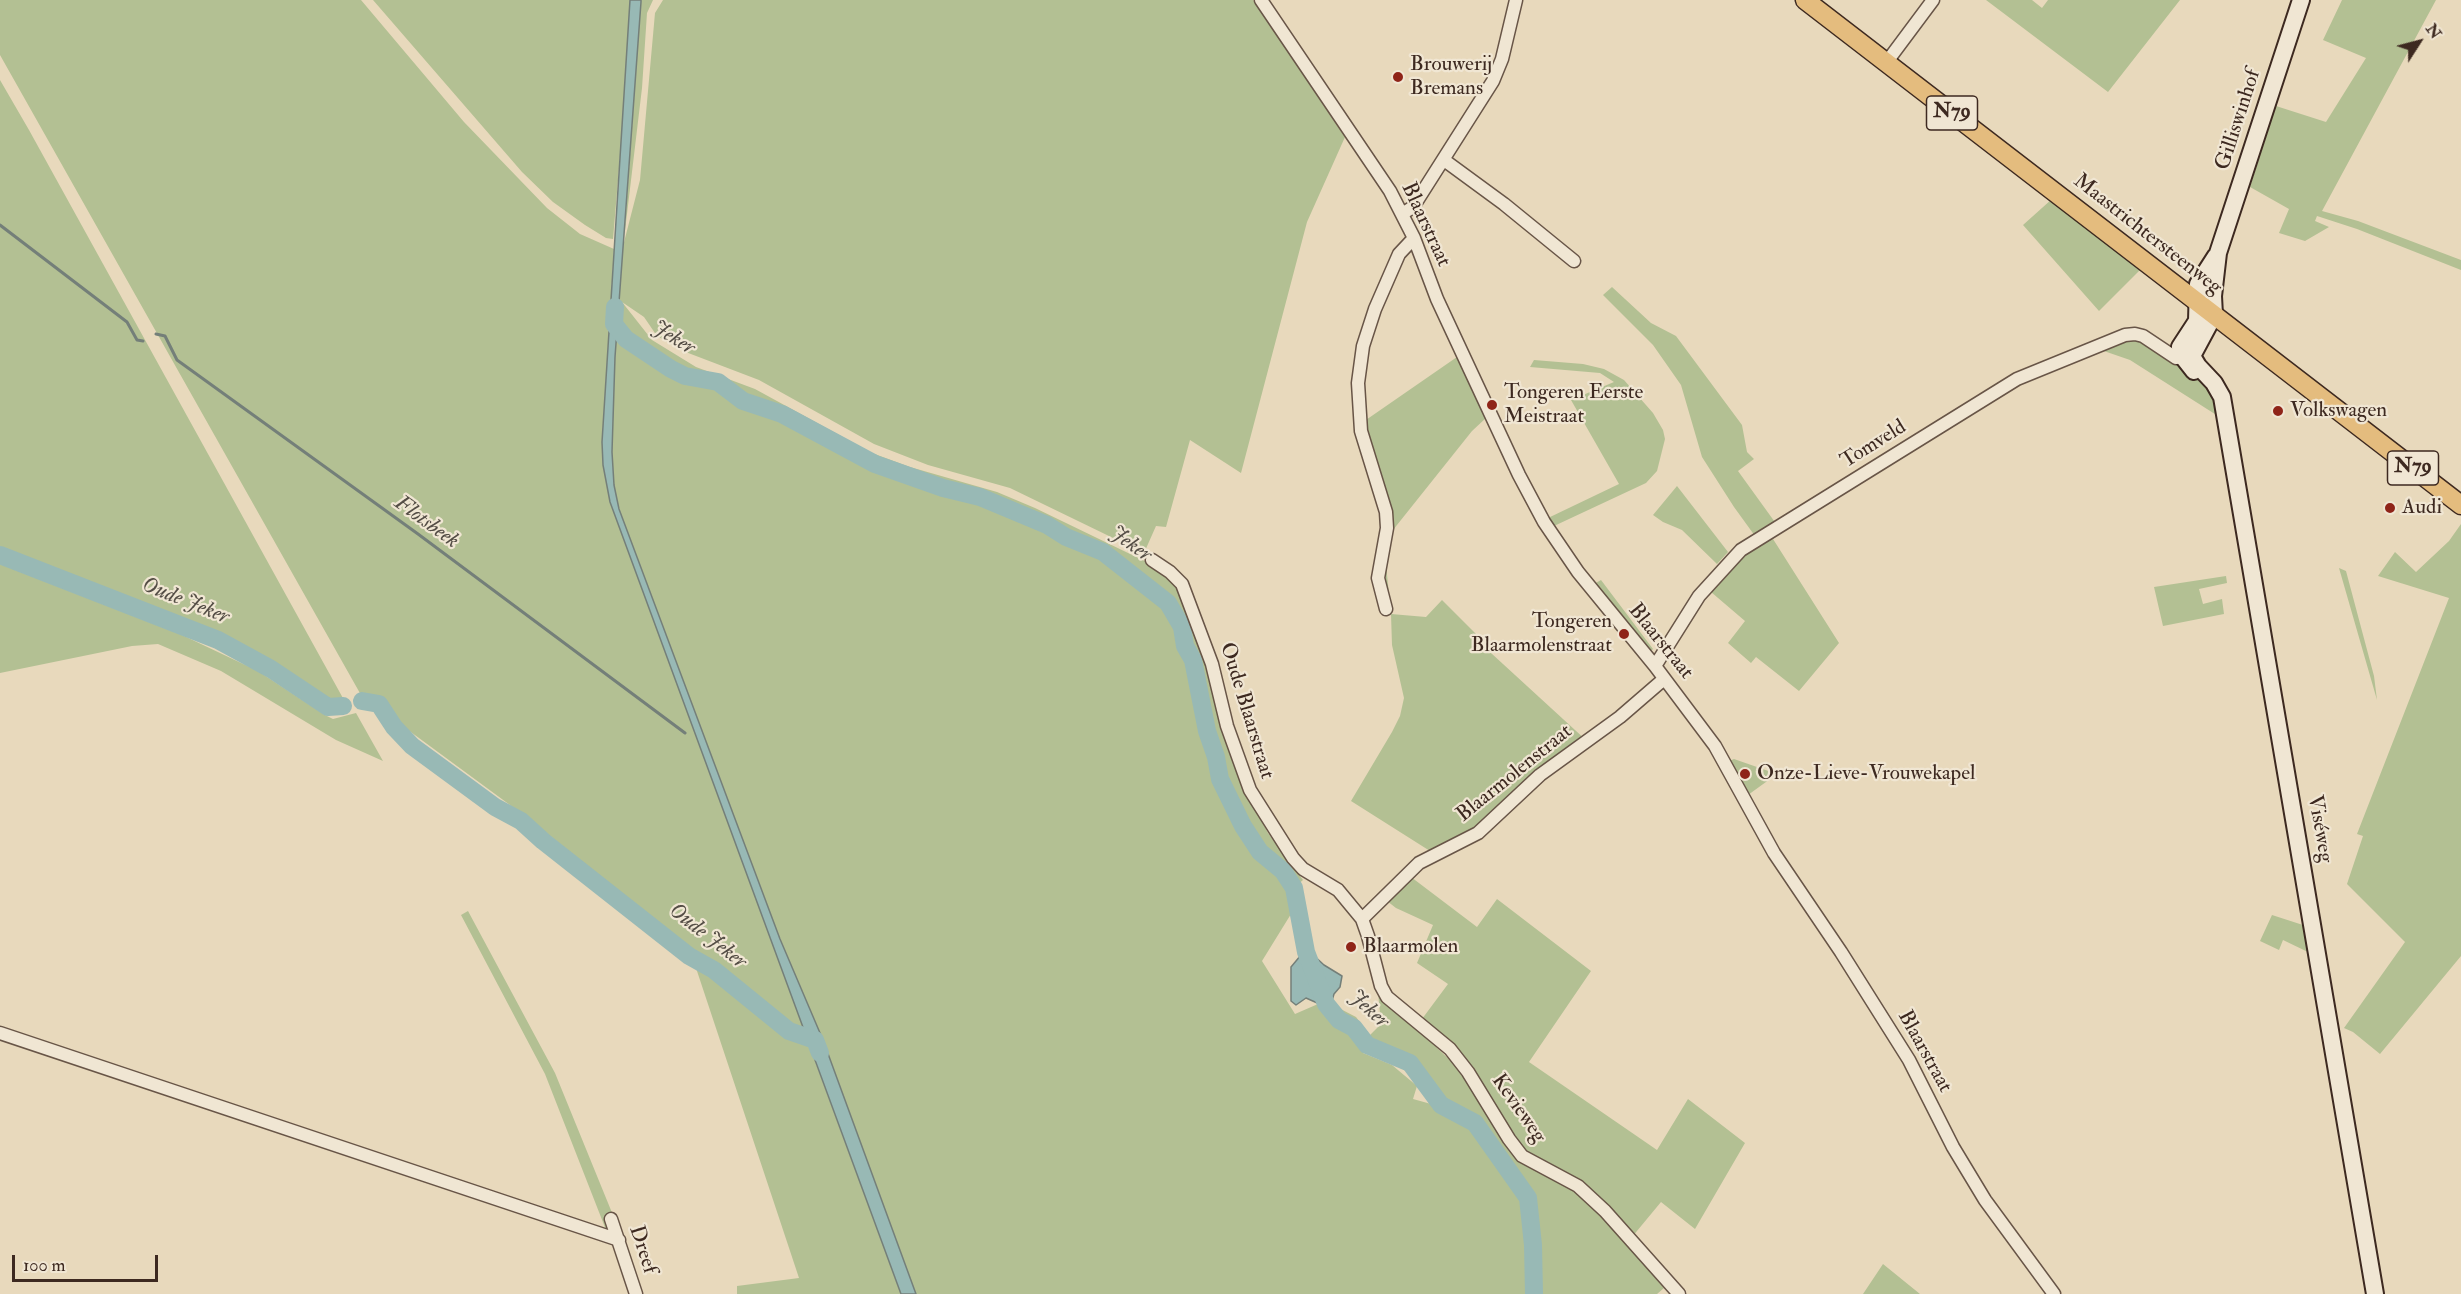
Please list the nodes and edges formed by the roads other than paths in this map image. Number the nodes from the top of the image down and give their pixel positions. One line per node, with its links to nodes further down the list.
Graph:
1 (1261, 0): 8 (street, Blaarstraat)
2 (1516, 0): 7 (street)
3 (1805, 0): 6 (main road, Maastrichtersteenweg / N79)
4 (1933, 0): 6 (street)
5 (2301, 0): 10 (main road, Gilliswinhof)
6 (1886, 63): 12 (main road, Maastrichtersteenweg / N79)
7 (1444, 160): 8 (street); 11 (street)
8 (1402, 214): 9 (street, Blaarstraat)
9 (1414, 238): 17 (street); 18 (street, Blaarstraat)
10 (2218, 253): 12 (main road, Gilliswinhof); 13 (main road, Gilliswinhof)
11 (1574, 261)
12 (2198, 303): 13 (main road, Maastrichtersteenweg / N79); 14 (main road, Gilliswinhof)
13 (2214, 315): 14 (main road, Gilliswinhof); 15 (main road, Maastrichtersteenweg / N79)
14 (2185, 353): 18 (street, Tomveld); 27 (main road, Viséweg)
15 (2461, 505)
16 (1152, 560): 20 (street, Oude Blaarstraat)
17 (1386, 609)
18 (1655, 666): 19 (street, Blaarstraat)
19 (1664, 679): 20 (street, Blaarmolenstraat); 26 (street, Blaarstraat)
20 (1362, 919): 25 (street, Kevieweg)
21 (0, 1033): 23 (street)
22 (611, 1218): 23 (street, Dreef)
23 (619, 1240): 24 (street, Dreef)
24 (636, 1294)
25 (1679, 1294)
26 (2054, 1294)
27 (2375, 1294)

